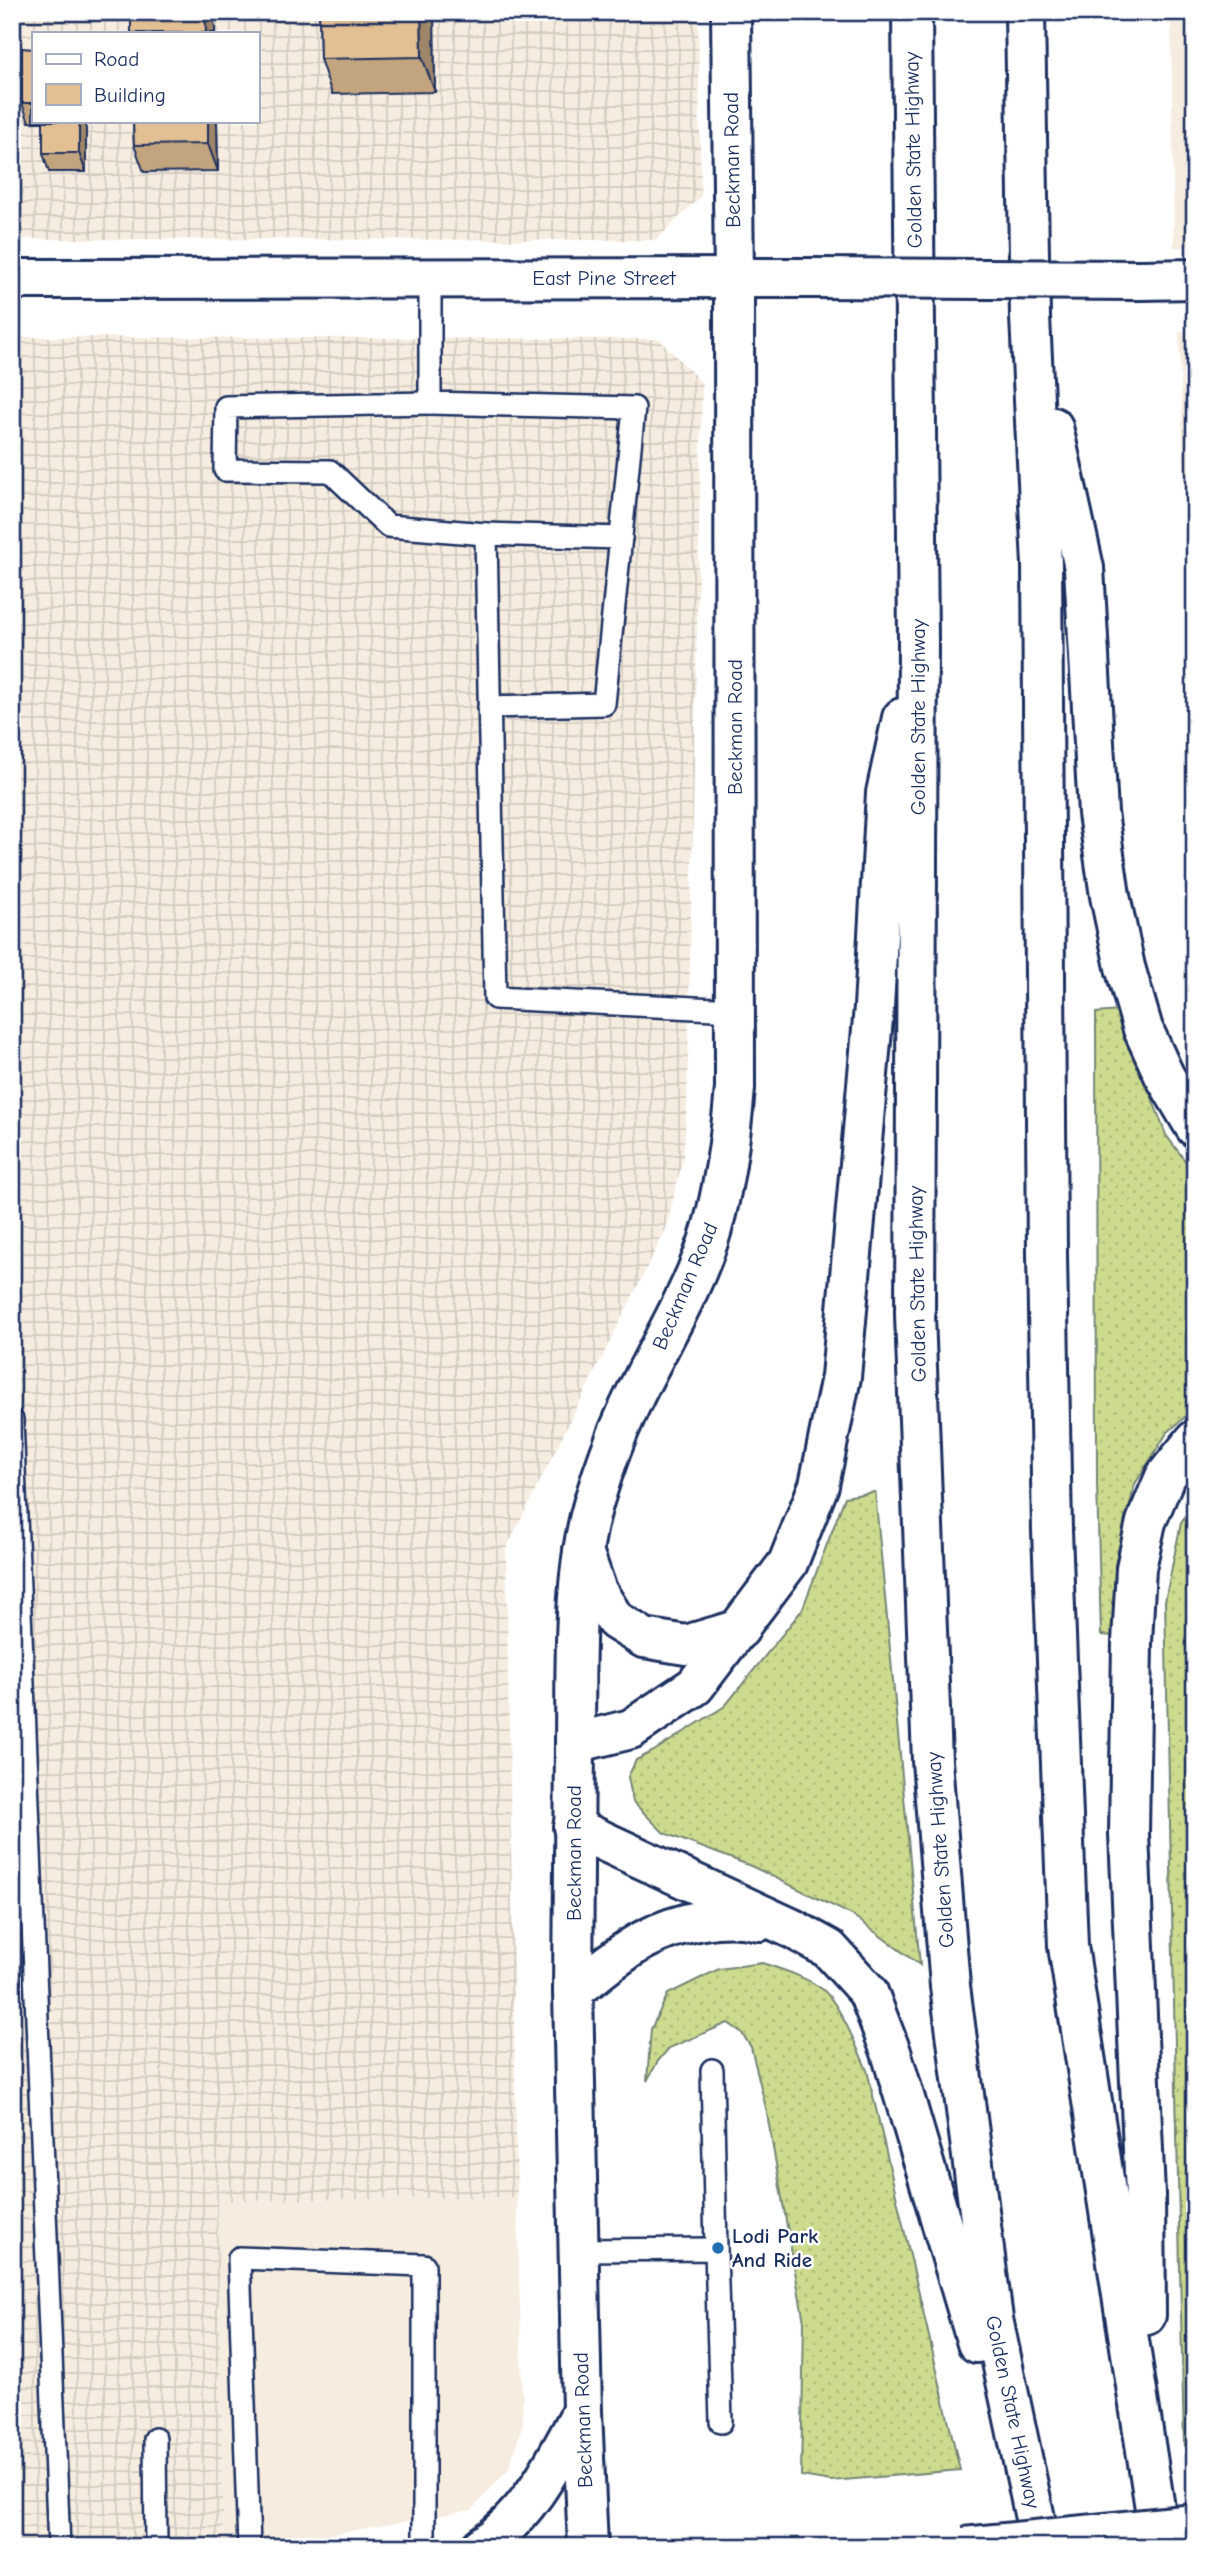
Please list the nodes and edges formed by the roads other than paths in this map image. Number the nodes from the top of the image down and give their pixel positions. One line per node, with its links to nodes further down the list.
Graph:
1 (731, 12): 5 (main road, Beckman Road)
2 (912, 12): 12 (main road, Golden State Highway)
3 (1025, 12): 8 (main road)
4 (430, 278): 5 (main road, East Pine Street); 6 (main road, East Pine Street); 9 (lane)
5 (734, 278): 7 (main road, East Pine Street, bridge); 14 (main road, Beckman Road)
6 (12, 279)
7 (1195, 279)
8 (1030, 317): 15 (main road); 30 (main road)
9 (430, 403): 10 (lane); 11 (lane)
10 (486, 534): 11 (lane); 13 (lane)
11 (621, 538): 13 (lane)
12 (918, 640): 19 (main road); 39 (main road, Golden State Highway)
13 (489, 707): 14 (lane)
14 (735, 1010): 18 (main road, Beckman Road)
15 (1195, 1127)
16 (12, 1420): 32 (lane)
17 (1195, 1440): 30 (main road)
18 (583, 1551): 19 (main road); 20 (main road, Beckman Road)
19 (740, 1629): 20 (main road)
20 (575, 1743): 21 (main road, Beckman Road)
21 (573, 1827): 22 (main road); 23 (main road, Beckman Road)
22 (793, 1929): 23 (main road); 39 (main road)
23 (573, 1991): 26 (main road, Beckman Road)
24 (712, 2070): 25 (lane)
25 (716, 2249): 26 (lane); 28 (lane)
26 (579, 2250): 27 (main road, Beckman Road)
27 (582, 2411): 36 (main road); 37 (main road, Beckman Road)
28 (721, 2421)
29 (155, 2440): 33 (lane)
30 (1146, 2454): 40 (main road)
31 (1195, 2524): 38 (main road, bridge)
32 (59, 2547)
33 (156, 2547)
34 (249, 2547): 35 (lane)
35 (424, 2547)
36 (481, 2547)
37 (588, 2547)
38 (964, 2547)
39 (1039, 2547)
40 (1161, 2547)

